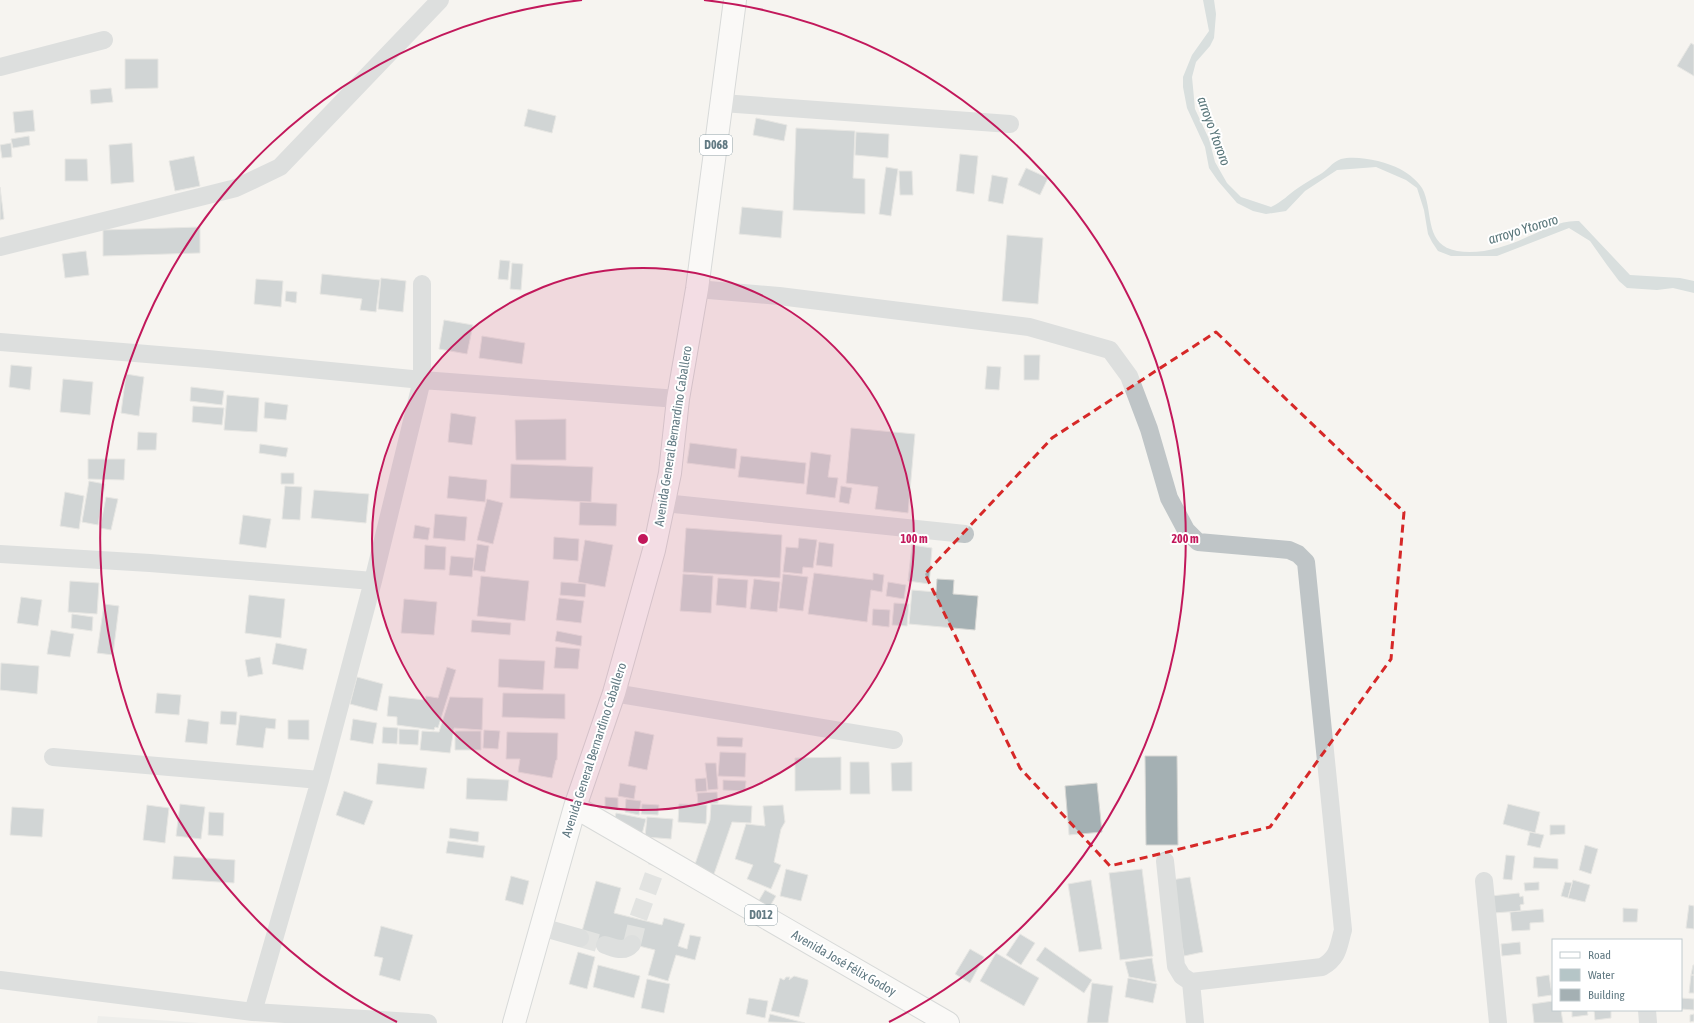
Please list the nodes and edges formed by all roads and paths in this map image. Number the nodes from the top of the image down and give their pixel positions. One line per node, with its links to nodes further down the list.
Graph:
1 (440, 0): 7 (street)
2 (735, 0): 5 (main road, Avenida General Bernardino Caballero / D068)
3 (104, 40): 4 (street)
4 (0, 67)
5 (722, 103): 6 (street); 9 (main road, Avenida General Bernardino Caballero / D068)
6 (1010, 124)
7 (0, 247)
8 (422, 284): 11 (street)
9 (696, 289): 12 (main road, Avenida General Bernardino Caballero / D068); 29 (street)
10 (0, 342): 11 (street)
11 (422, 380): 12 (street); 16 (street)
12 (678, 400): 13 (main road, Avenida General Bernardino Caballero / D068)
13 (664, 503): 14 (street); 17 (main road, Avenida General Bernardino Caballero / D068)
14 (965, 534)
15 (0, 554): 16 (street)
16 (373, 581): 20 (street)
17 (614, 693): 18 (street); 21 (main road, Avenida General Bernardino Caballero / D068)
18 (894, 740)
19 (53, 757): 20 (street)
20 (320, 780): 31 (street)
21 (575, 807): 24 (main road, Avenida General Bernardino Caballero / D068); 34 (main road, Avenida José Félix Godoy / D012)
22 (1165, 861): 29 (street)
23 (1484, 881): 36 (street)
24 (541, 927): 25 (street); 33 (main road, Avenida General Bernardino Caballero / D068)
25 (580, 938)
26 (632, 944): 27 (street)
27 (605, 945)
28 (0, 980): 31 (street)
29 (1191, 982): 35 (street)
30 (1647, 1011): 37 (street)
31 (253, 1012): 32 (street)
32 (428, 1023)
33 (514, 1023)
34 (948, 1023)
35 (1196, 1023)
36 (1498, 1023)
37 (1648, 1023)

